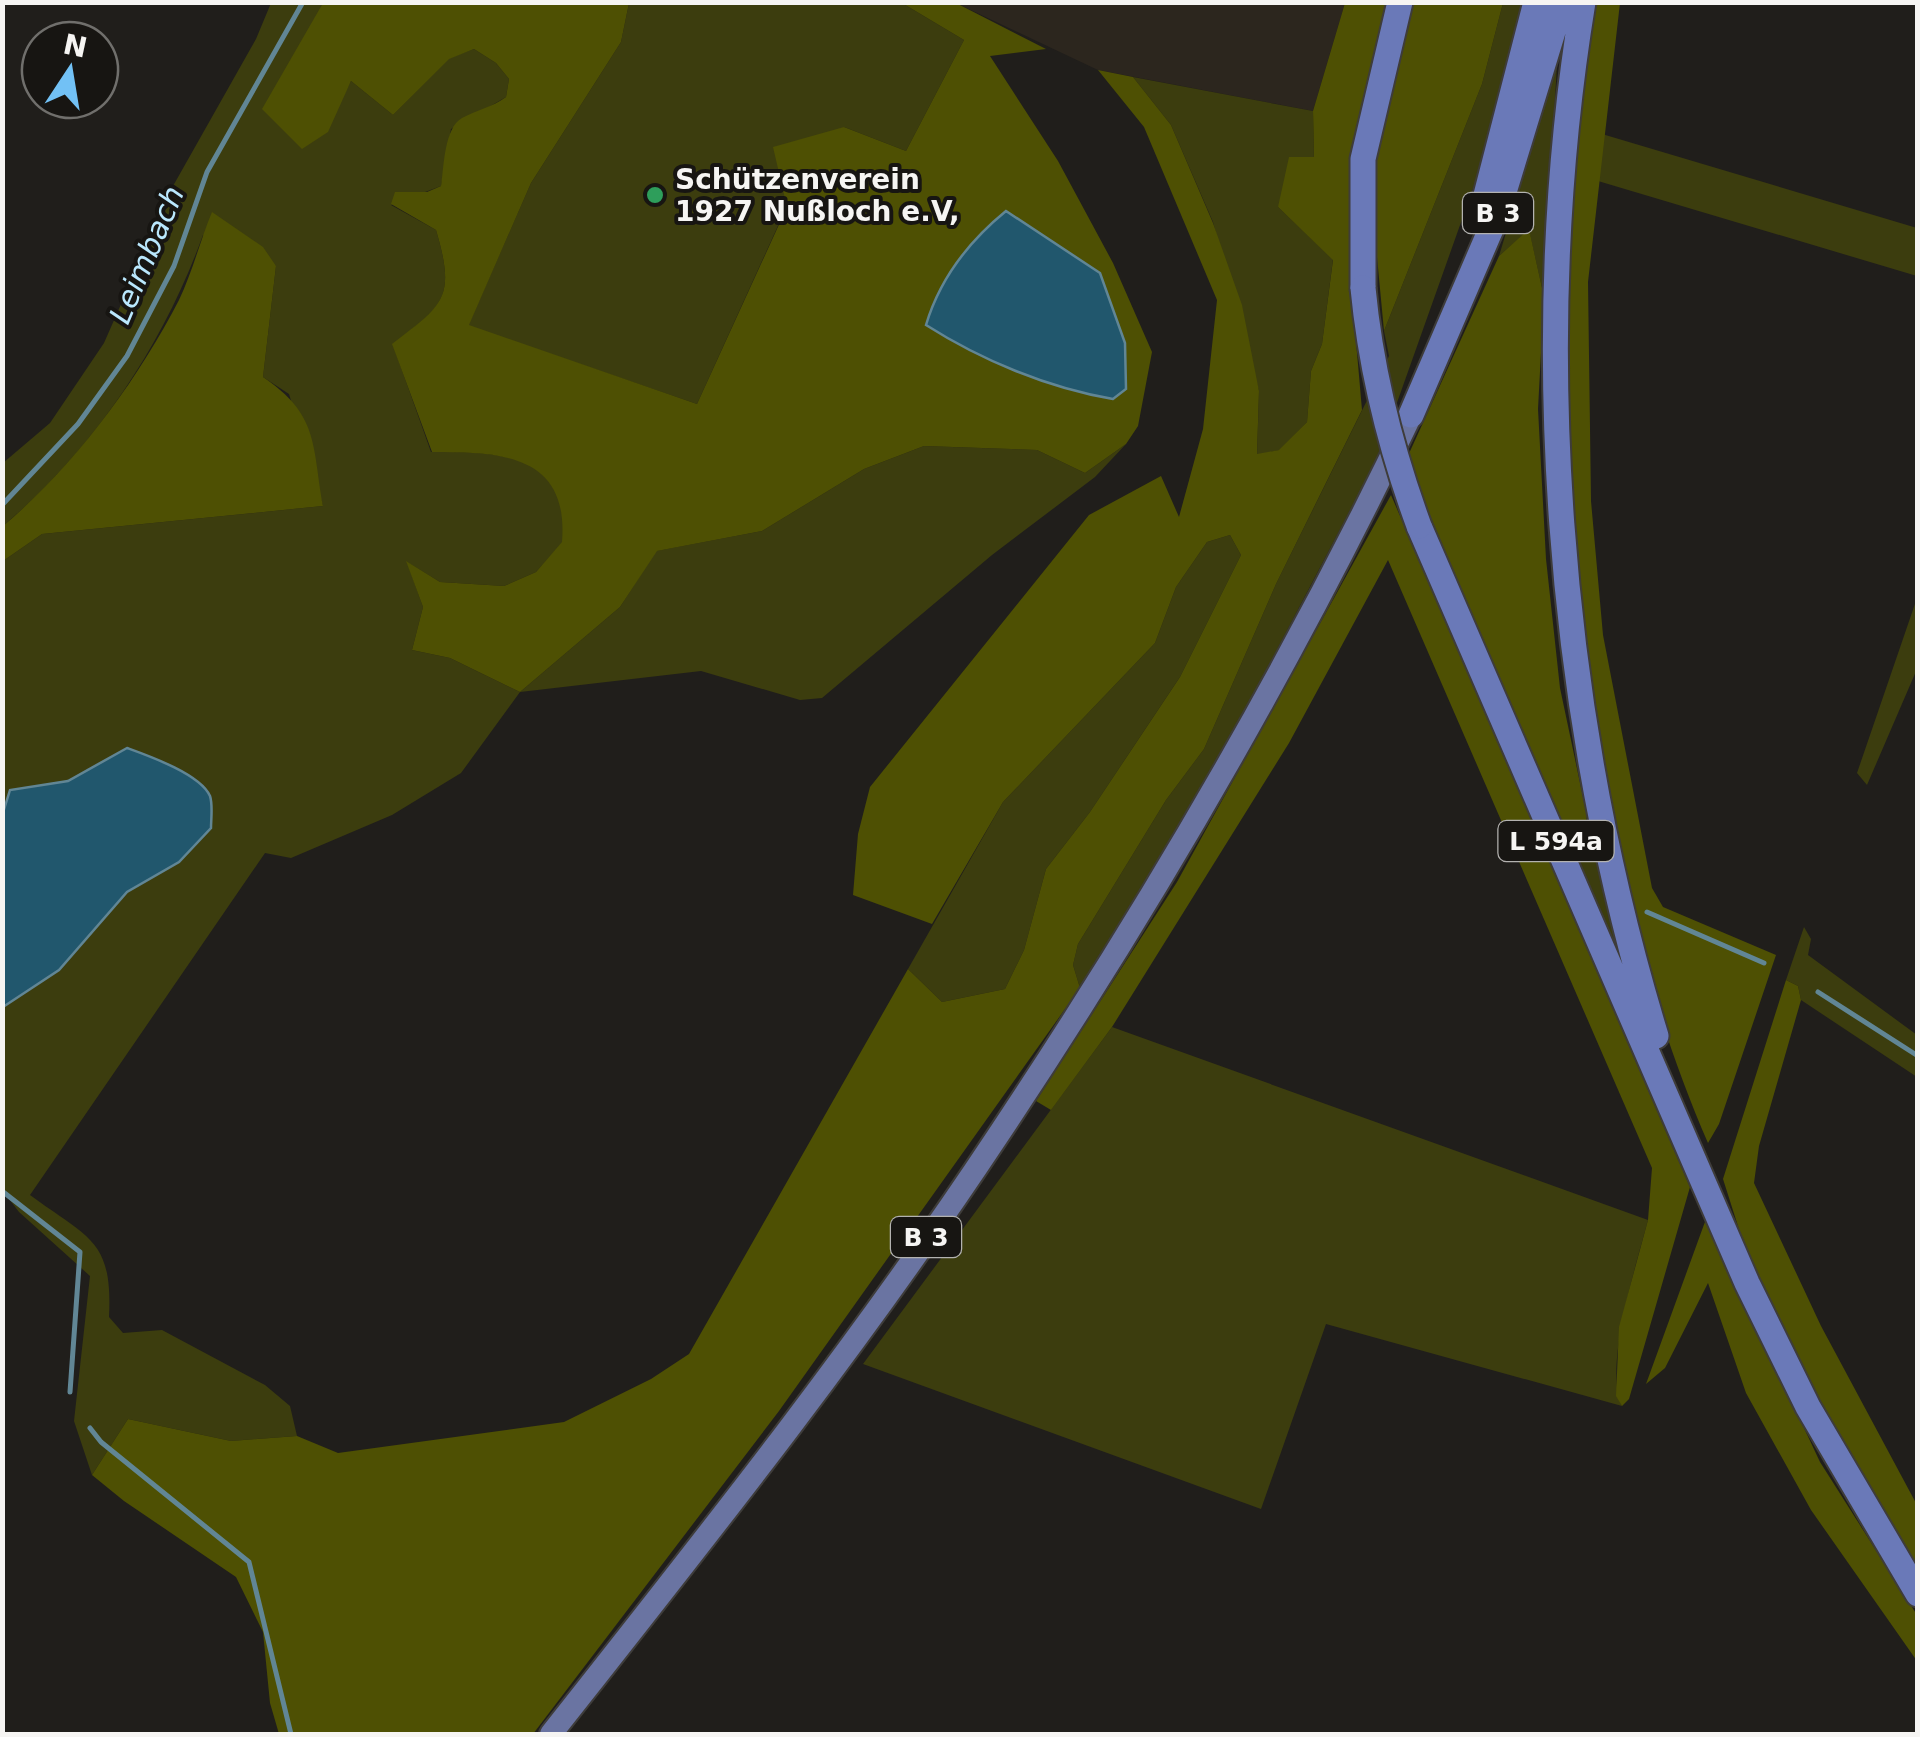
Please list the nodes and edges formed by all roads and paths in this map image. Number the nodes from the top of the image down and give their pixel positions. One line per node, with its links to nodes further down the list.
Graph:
1 (1400, 2): 6 (highway, L 594a, bridge)
2 (1536, 2): 5 (highway, B 3)
3 (1562, 2): 5 (highway, B 3)
4 (1583, 2): 6 (highway, L 594a)
5 (1410, 415): 8 (main road, B 3)
6 (1693, 1156): 7 (highway, L 594a)
7 (1918, 1594)
8 (551, 1734)

